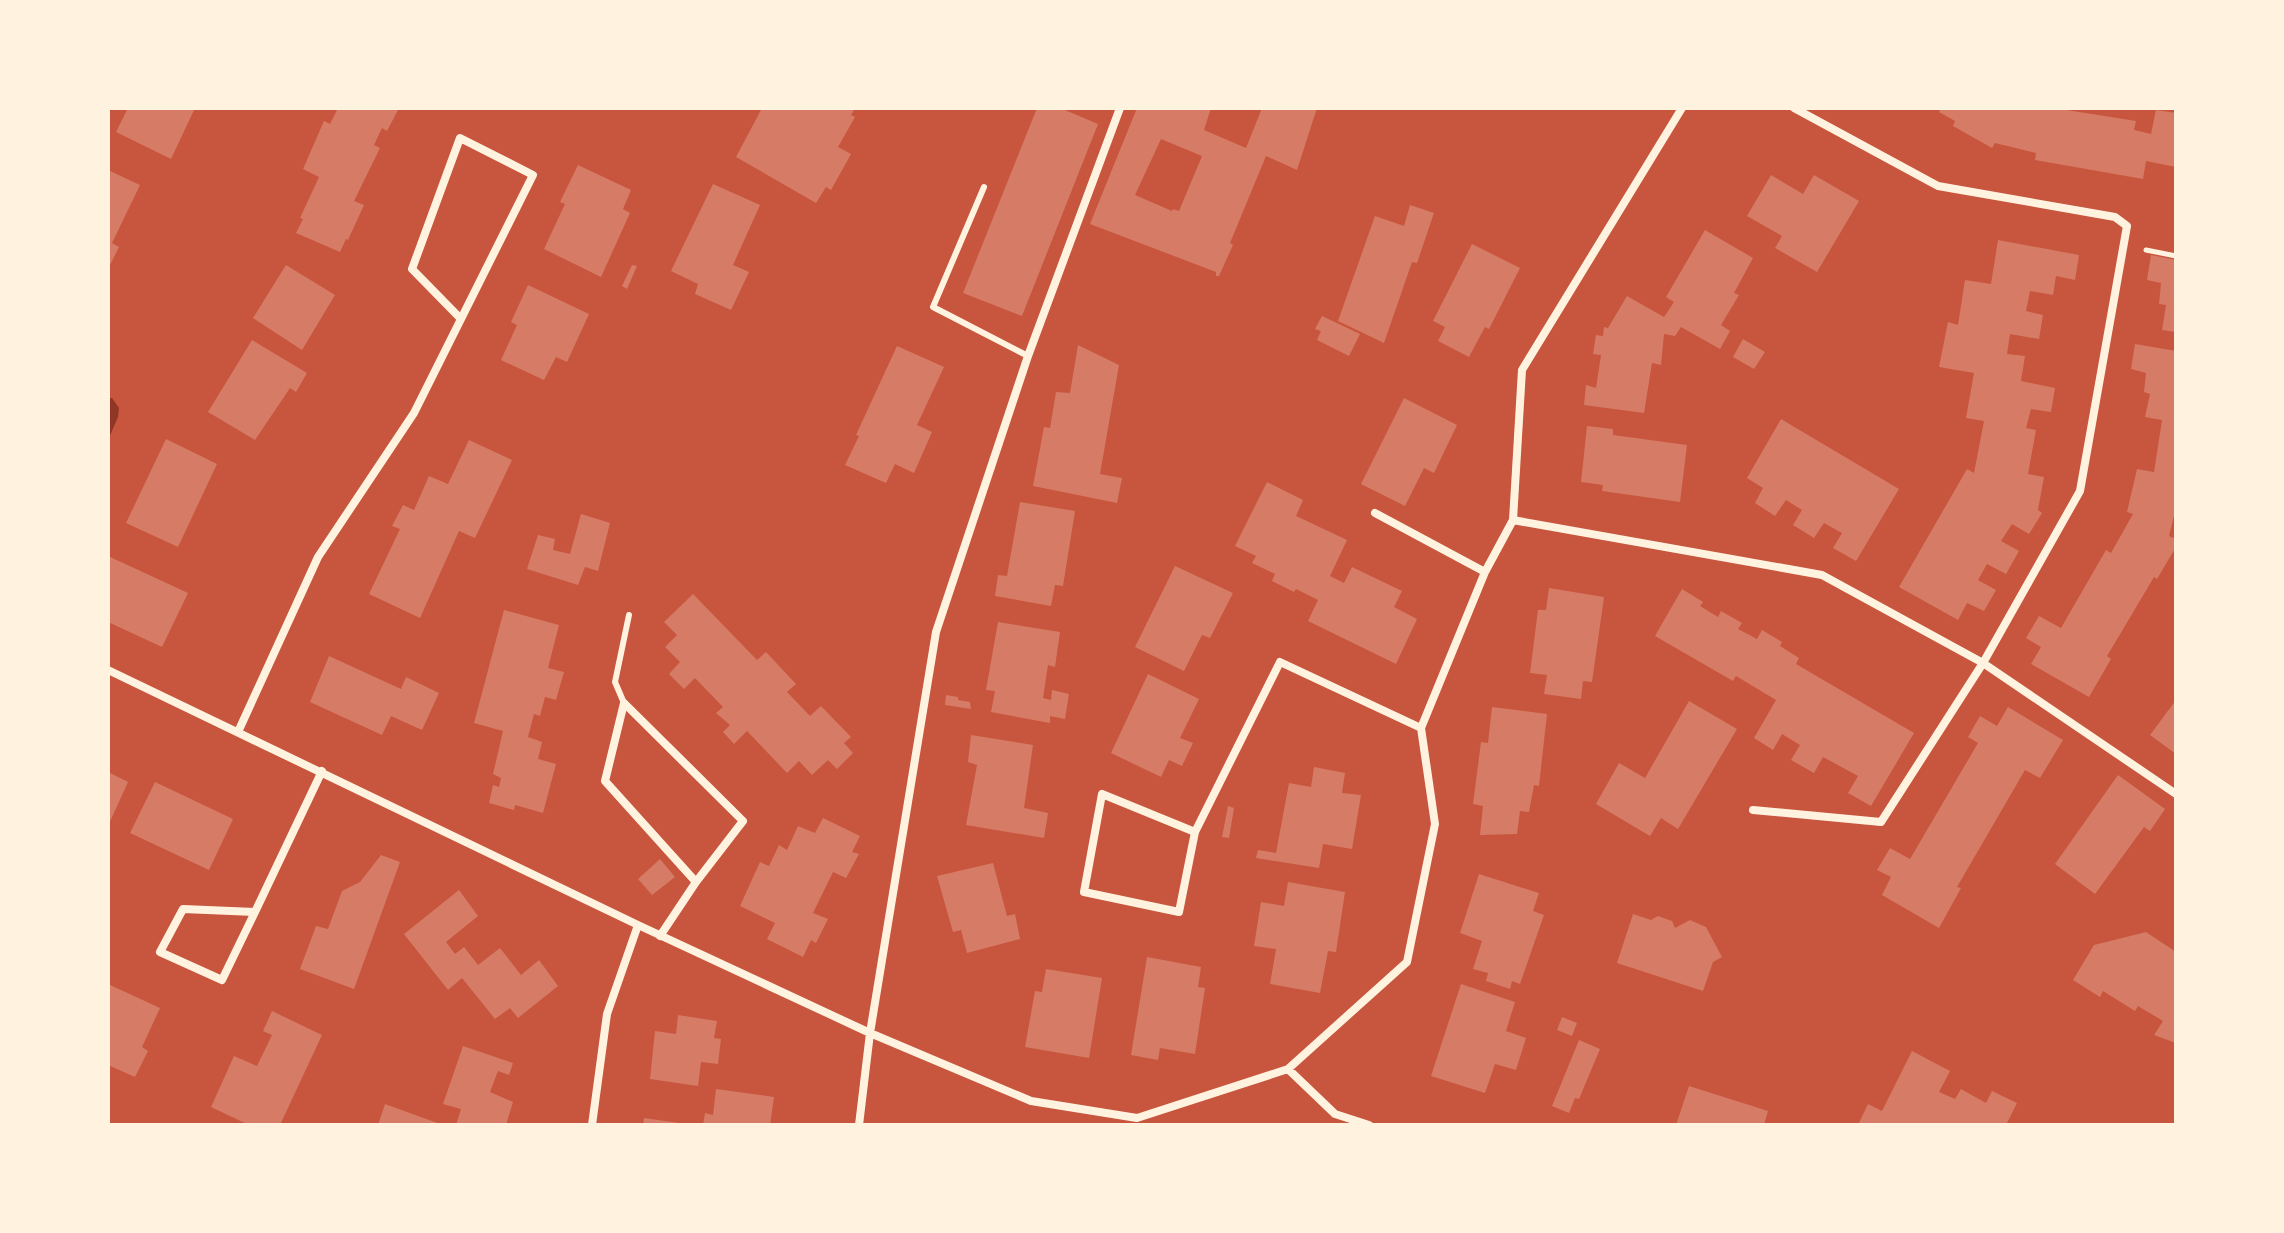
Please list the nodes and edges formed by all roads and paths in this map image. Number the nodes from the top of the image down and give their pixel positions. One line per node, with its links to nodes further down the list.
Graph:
1 (1120, 108): 6 (street)
2 (1682, 108): 8 (street)
3 (1794, 108): 11 (street)
4 (984, 187): 6 (lane)
5 (461, 319): 5 (street); 15 (street)
6 (1028, 356): 24 (street)
7 (1375, 513): 9 (street)
8 (1513, 520): 9 (street); 11 (street)
9 (1485, 572): 14 (street)
10 (629, 615): 13 (lane)
11 (1983, 663): 17 (street); 18 (street)
12 (108, 670): 15 (street)
13 (624, 703): 20 (street); 20 (street)
14 (1421, 728): 19 (street); 25 (street)
15 (238, 732): 16 (street)
16 (322, 771): 21 (street); 22 (street)
17 (2176, 794)
18 (1753, 810)
19 (1195, 832): 19 (street)
20 (696, 882): 23 (street)
21 (255, 912): 21 (street)
22 (638, 925): 23 (street); 28 (street)
23 (660, 936): 24 (street)
24 (870, 1033): 27 (street); 29 (street)
25 (1288, 1069): 26 (street); 27 (street)
26 (1335, 1114): 30 (street); 31 (street)
27 (1137, 1122)
28 (592, 1125)
29 (859, 1125)
30 (1339, 1125)
31 (1369, 1125)

